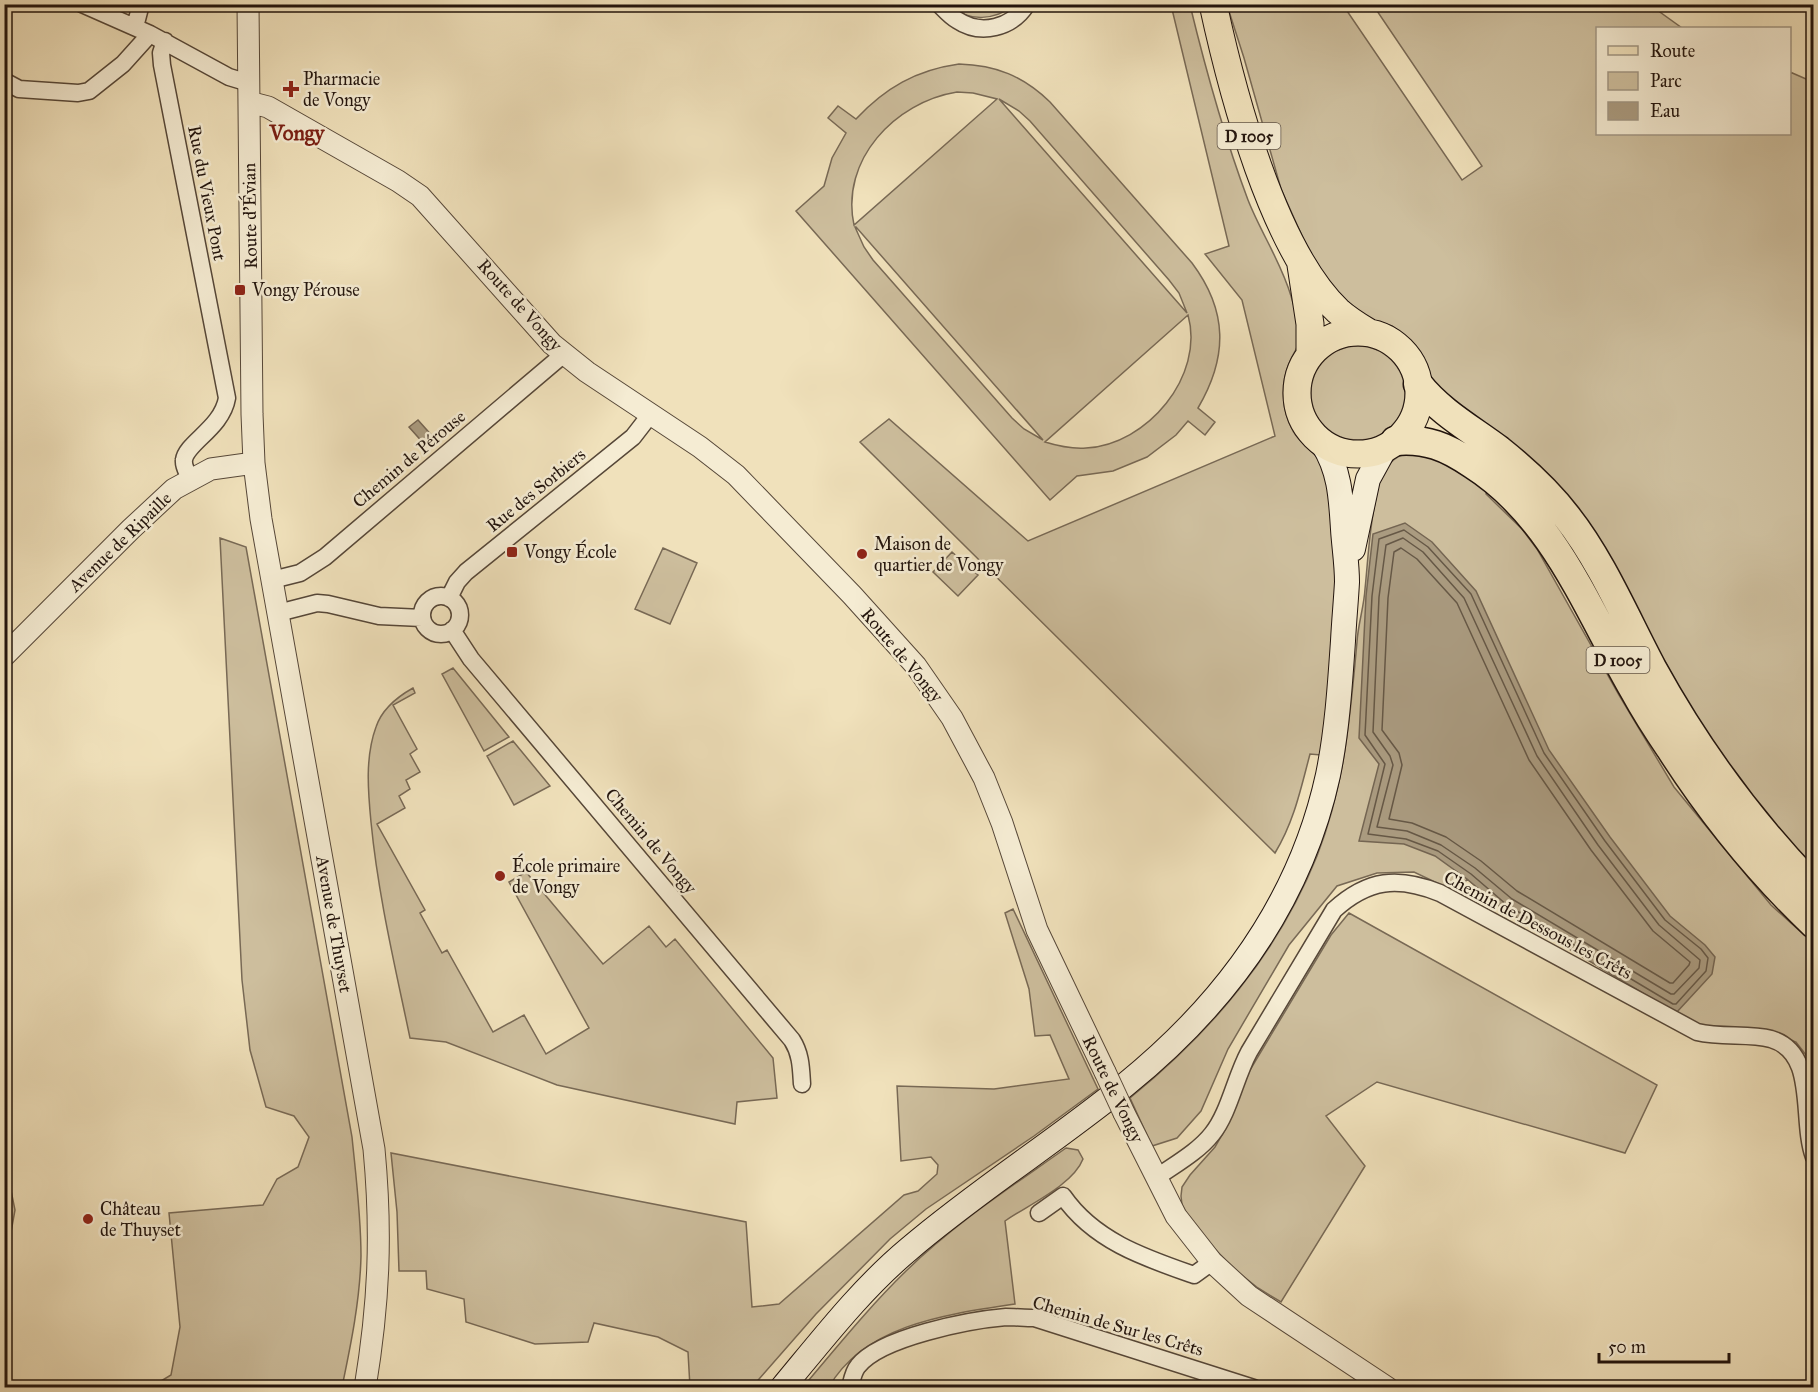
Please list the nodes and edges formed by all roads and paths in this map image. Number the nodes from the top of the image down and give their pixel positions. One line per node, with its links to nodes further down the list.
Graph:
1 (82, 4): 7 (street)
2 (141, 4): 7 (street)
3 (248, 4): 10 (street, Route d'Évian)
4 (939, 4): 5 (street)
5 (1027, 4)
6 (1212, 4): 11 (main road, D 1005)
7 (142, 30): 8 (street); 9 (street)
8 (165, 41): 10 (street); 20 (street, Rue du Vieux Pont)
9 (4, 81)
10 (249, 93): 14 (street, Route de Vongy); 19 (street, Route d'Évian)
11 (1300, 261): 12 (main road, D 1005); 13 (main road, D 1005)
12 (1368, 332): 13 (main road); 15 (main road)
13 (1310, 353): 17 (main road)
14 (564, 354): 16 (street, Route de Vongy); 21 (street, Chemin de Pérouse)
15 (1418, 384): 18 (main road); 28 (highway, D 1005)
16 (650, 415): 23 (street, Rue des Sorbiers); 32 (street, Route de Vongy, bridge)
17 (1323, 444): 18 (main road); 22 (main road)
18 (1390, 445): 22 (main road); 29 (highway, D 1005)
19 (254, 463): 20 (street, Avenue de Ripaille); 21 (street, Avenue de Thuyset)
20 (190, 479): 27 (street, Avenue de Ripaille)
21 (272, 580): 24 (street, Avenue de Thuyset)
22 (1347, 580): 36 (main road)
23 (448, 598): 25 (street); 26 (street)
24 (278, 613): 25 (street); 35 (street, Avenue de Thuyset)
25 (422, 618): 26 (street)
26 (452, 630): 30 (street, Chemin de Vongy)
27 (4, 656)
28 (1814, 888)
29 (1814, 924)
30 (802, 1084)
31 (1814, 1157): 32 (street, Chemin de Dessous les Crêts)
32 (1156, 1178): 34 (street, Route de Vongy)
33 (1039, 1213): 34 (street)
34 (1212, 1262): 39 (street, Route de Vongy)
35 (365, 1388)
36 (782, 1388)
37 (850, 1388): 38 (street, Chemin de Sur les Crêts)
38 (1254, 1388)
39 (1388, 1388)

